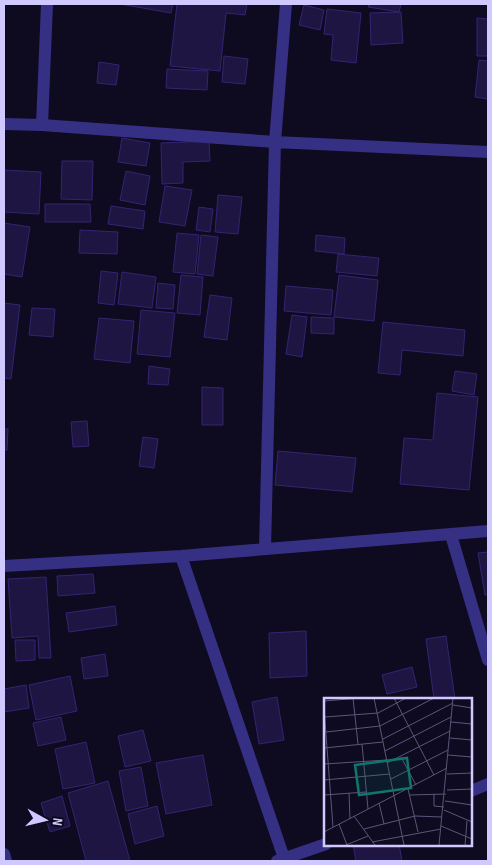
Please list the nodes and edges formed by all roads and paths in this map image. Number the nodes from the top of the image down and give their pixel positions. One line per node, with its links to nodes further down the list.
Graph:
1 (47, 4): 4 (street)
2 (286, 4): 5 (street)
3 (4, 124): 4 (street)
4 (42, 125): 5 (street)
5 (275, 142): 6 (street); 9 (street)
6 (488, 152)
7 (488, 531): 8 (street)
8 (452, 535): 9 (street); 12 (street)
9 (265, 549): 10 (street)
10 (181, 556): 11 (street); 17 (street)
11 (4, 566)
12 (488, 660)
13 (488, 784): 14 (street)
14 (472, 791)
15 (324, 845): 17 (street)
16 (4, 854): 18 (street)
17 (282, 860)
18 (6, 861)

